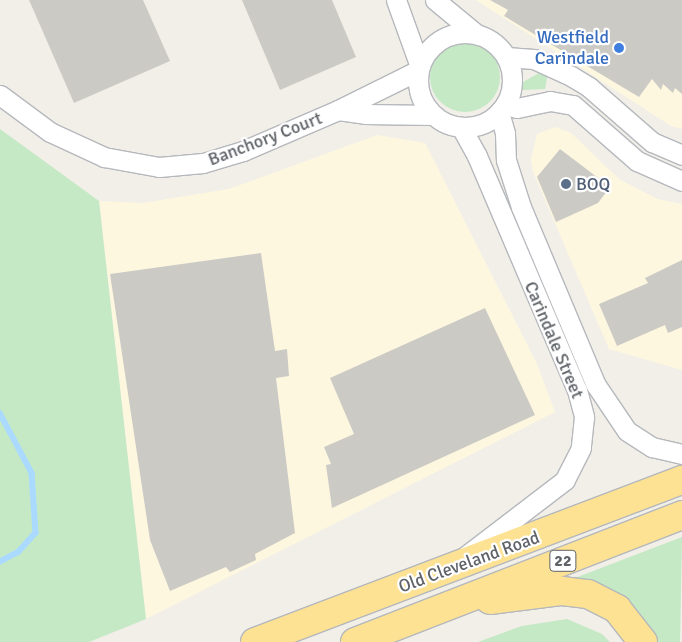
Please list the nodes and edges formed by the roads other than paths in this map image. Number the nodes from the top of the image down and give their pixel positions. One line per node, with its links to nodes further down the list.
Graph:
1 (396, 0): 5 (street)
2 (435, 0): 3 (street)
3 (475, 33): 4 (street); 5 (street)
4 (506, 57): 7 (street); 11 (street)
5 (419, 67): 8 (street, Banchory Court); 9 (street)
6 (0, 95): 8 (street, Banchory Court)
7 (502, 109): 10 (street); 12 (street); 13 (street, Carindale Street)
8 (338, 110): 9 (street, Banchory Court)
9 (433, 115): 10 (street)
10 (461, 127): 16 (street, Carindale Street)
11 (682, 156)
12 (682, 181)
13 (682, 454)
14 (682, 480): 16 (highway, Old Cleveland Road / 22)
15 (682, 515): 17 (highway, Old Cleveland Road / 22)
16 (453, 567): 18 (highway, Old Cleveland Road / 22)
17 (444, 606): 19 (highway, Old Cleveland Road / 22); 20 (highway)
18 (255, 642)
19 (355, 642)
20 (642, 642)

